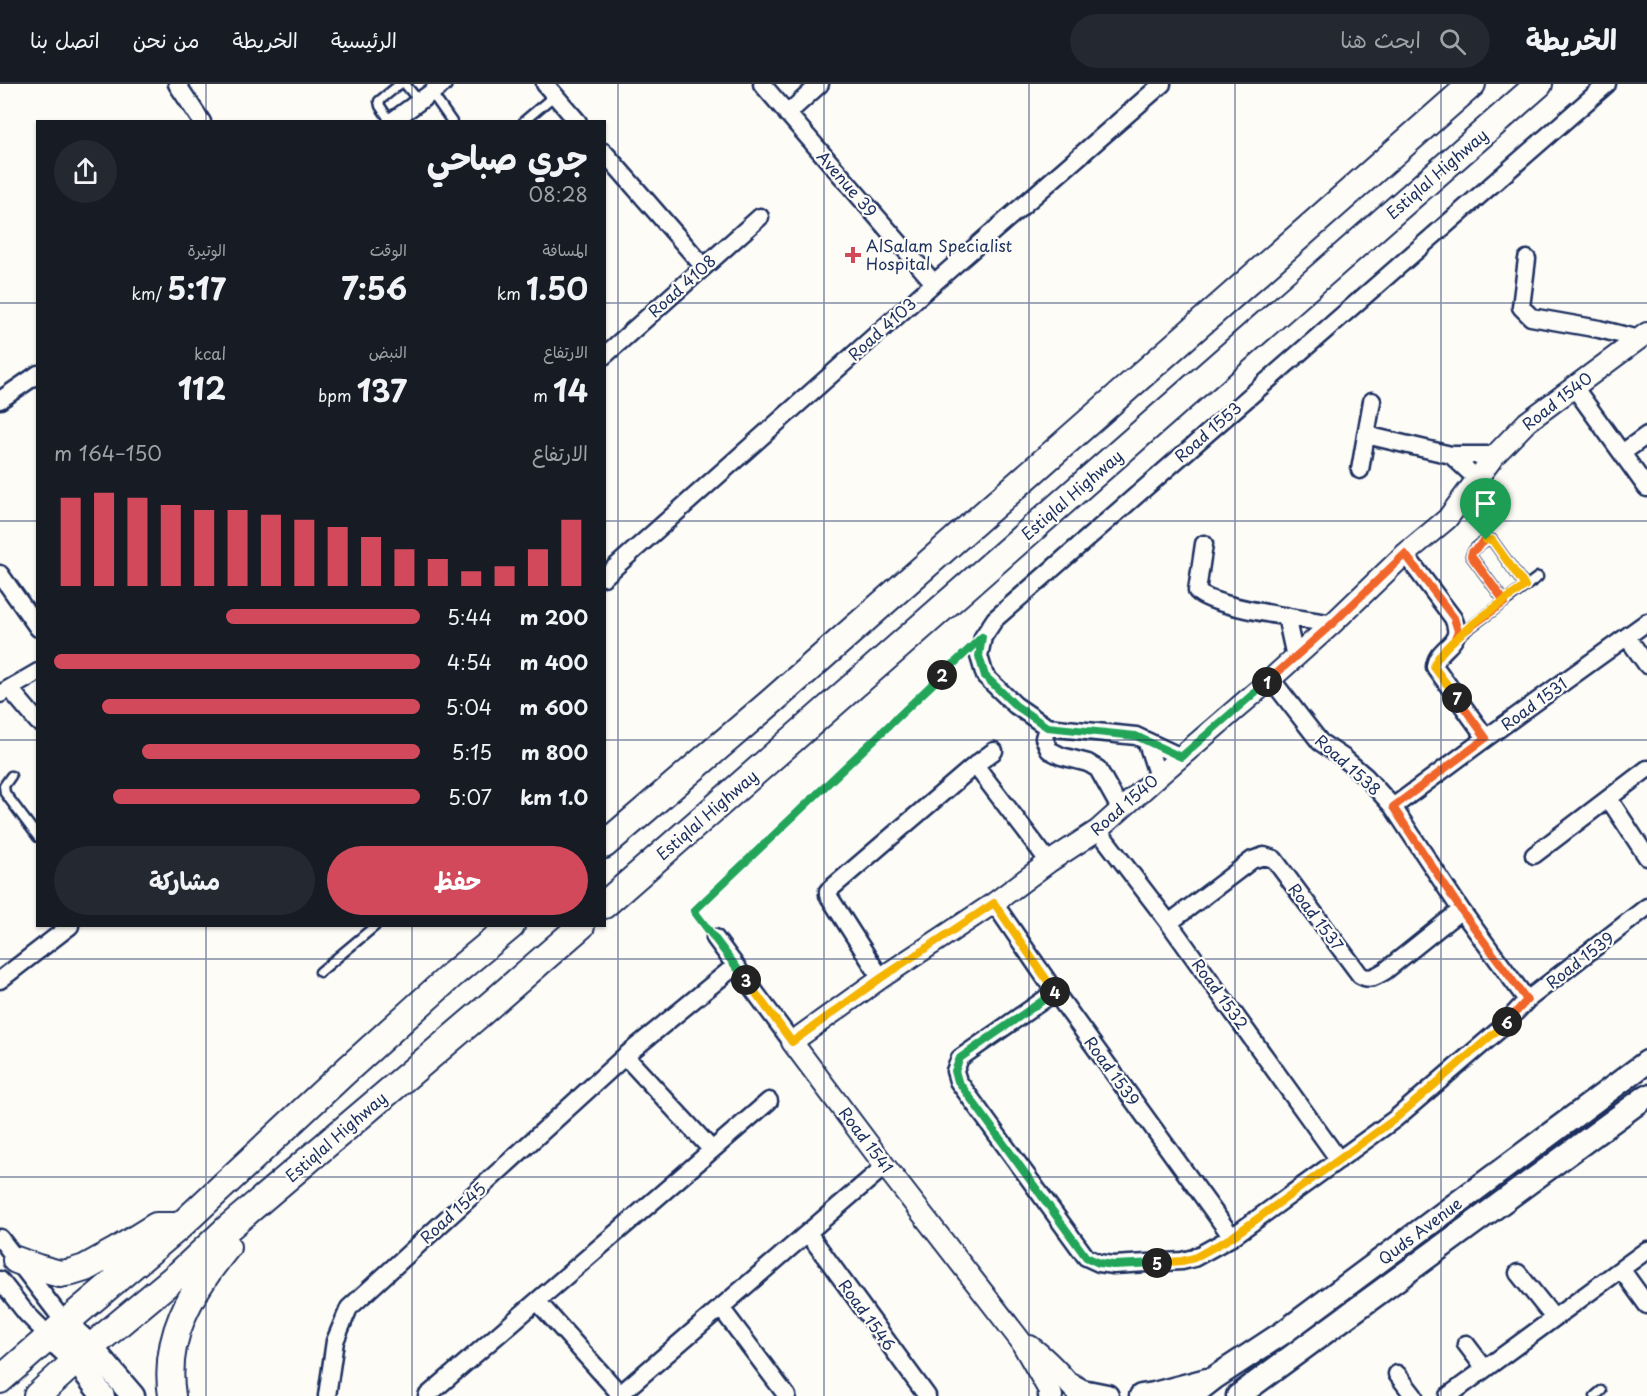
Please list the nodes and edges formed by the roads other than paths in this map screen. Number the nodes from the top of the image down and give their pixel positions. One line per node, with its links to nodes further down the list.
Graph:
1 (177, 84): 13 (street)
2 (400, 84): 14 (lane)
3 (405, 84): 11 (lane)
4 (762, 84): 12 (street, Avenue 39)
5 (820, 84): 12 (street)
6 (1162, 84): 23 (street, Road 4103)
7 (1472, 84): 73 (main road)
8 (1539, 84): 77 (main road, Estiqlal Highway)
9 (1607, 84): 59 (street, Road 1553)
10 (550, 90): 17 (lane); 18 (street)
11 (431, 92): 15 (street); 16 (lane)
12 (787, 114): 23 (street, Avenue 39)
13 (201, 120)
14 (390, 120)
15 (394, 120)
16 (451, 120)
17 (525, 120)
18 (576, 120)
19 (606, 154): 22 (street)
20 (760, 217): 22 (street, Road 4108)
21 (1527, 259): 24 (street)
22 (704, 267): 26 (street, Road 4108)
23 (933, 283): 43 (street, Road 4103)
24 (1599, 329): 25 (street); 27 (street)
25 (1643, 336): 27 (street, Road 1540)
26 (606, 354)
27 (1614, 358): 29 (street, Road 1540)
28 (36, 375): 30 (street)
29 (1574, 387): 34 (street); 36 (street, Road 1540)
30 (0, 400)
31 (1372, 401): 32 (street)
32 (1366, 435): 35 (street); 37 (street)
33 (1647, 435): 34 (street)
34 (1622, 453): 39 (street)
35 (1451, 454): 36 (street); 38 (street)
36 (1495, 455): 38 (street, Road 1540)
37 (1360, 470)
38 (1477, 479): 41 (street, Road 1540)
39 (1647, 488)
40 (1204, 544): 47 (street)
41 (1405, 554): 49 (street, Road 1540); 52 (street)
42 (0, 574): 50 (street)
43 (606, 575)
44 (1538, 577): 45 (lane)
45 (1525, 586): 46 (lane); 46 (lane)
46 (1505, 602): 52 (lane)
47 (1286, 616): 49 (street); 53 (street)
48 (1647, 622): 51 (street, Road 1531)
49 (1332, 624): 53 (street, Road 1540)
50 (36, 625)
51 (1627, 637): 54 (street); 60 (street, Road 1531)
52 (1455, 638): 60 (street)
53 (1295, 657): 56 (street, Road 1540)
54 (1647, 665)
55 (36, 673): 57 (street)
56 (1271, 679): 63 (street, Road 1540); 69 (street, Road 1538)
57 (5, 692): 58 (street)
58 (36, 720)
59 (1047, 727): 61 (street); 70 (street)
60 (1486, 738): 69 (street, Road 1531)
61 (1147, 742): 63 (street); 67 (street)
62 (994, 751): 64 (street)
63 (1181, 757): 67 (street, Road 1540)
64 (975, 765): 76 (street); 90 (street)
65 (1647, 769): 68 (street)
66 (11, 776): 72 (lane)
67 (1158, 777): 70 (street, Road 1540)
68 (1609, 799): 74 (street); 75 (street)
69 (1393, 807): 80 (street, Road 1538)
70 (1122, 810): 71 (street, Road 1540)
71 (1098, 830): 76 (street, Road 1540); 81 (street, Road 1532)
72 (36, 834)
73 (606, 843)
74 (1534, 855)
75 (1647, 857)
76 (1049, 862): 78 (street, Road 1540)
77 (606, 903)
78 (994, 903): 90 (street, Road 1540); 93 (street, Road 1539)
79 (1647, 908): 94 (street, Road 1539)
80 (1461, 910): 81 (street, Road 1537); 94 (street, Road 1538)
81 (1169, 923): 101 (street, Road 1532)
82 (69, 927): 88 (street)
83 (374, 927): 89 (lane)
84 (510, 927): 104 (main road)
85 (580, 927): 103 (main road, Estiqlal Highway)
86 (715, 938): 87 (street, Road 1541)
87 (735, 966): 95 (street, Road 1541); 96 (street, Road 1545)
88 (15, 967): 91 (street); 92 (street)
89 (320, 972)
90 (881, 978): 95 (street, Road 1540)
91 (0, 980)
92 (0, 992)
93 (1055, 992): 106 (street, Road 1539); 106 (street, Road 1539)
94 (1527, 1000): 101 (street, Road 1539)
95 (792, 1042): 102 (street, Road 1541)
96 (625, 1056): 100 (street); 130 (street, Road 1545)
97 (1647, 1062): 122 (main road, Quds Avenue)
98 (1647, 1096): 137 (main road, Quds Avenue)
99 (769, 1101): 100 (street)
100 (712, 1150): 113 (street)
101 (1338, 1160): 106 (street, Road 1539)
102 (885, 1166): 105 (street); 124 (street, Road 1541)
103 (242, 1217): 119 (main road, Estiqlal Highway); 129 (main road)
104 (180, 1226): 109 (main road); 117 (main road)
105 (808, 1233): 115 (street); 133 (street, Road 1546)
106 (1232, 1237)
107 (0, 1238): 109 (street)
108 (1647, 1250): 110 (street)
109 (16, 1260): 117 (street)
110 (1621, 1269): 114 (street); 116 (street)
111 (1518, 1273): 116 (street)
112 (0, 1280): 117 (street)
113 (537, 1301): 125 (street); 131 (street)
114 (1647, 1305)
115 (721, 1308): 125 (street); 132 (street)
116 (1554, 1318): 120 (street)
117 (57, 1330): 119 (main road); 123 (main road)
118 (1466, 1344): 120 (street)
119 (83, 1354): 126 (main road, Estiqlal Highway); 127 (main road); 128 (main road)
120 (1485, 1369): 139 (street)
121 (1397, 1374): 138 (street)
122 (1214, 1378): 135 (main road); 136 (main road, Quds Avenue)
123 (0, 1380)
124 (1060, 1393): 134 (main road)
125 (619, 1395)
126 (37, 1396)
127 (103, 1396)
128 (133, 1396)
129 (172, 1396)
130 (327, 1396)
131 (427, 1396)
132 (787, 1396)
133 (927, 1396)
134 (1107, 1396)
135 (1141, 1396)
136 (1191, 1396)
137 (1238, 1396)
138 (1414, 1396)
139 (1448, 1396)

